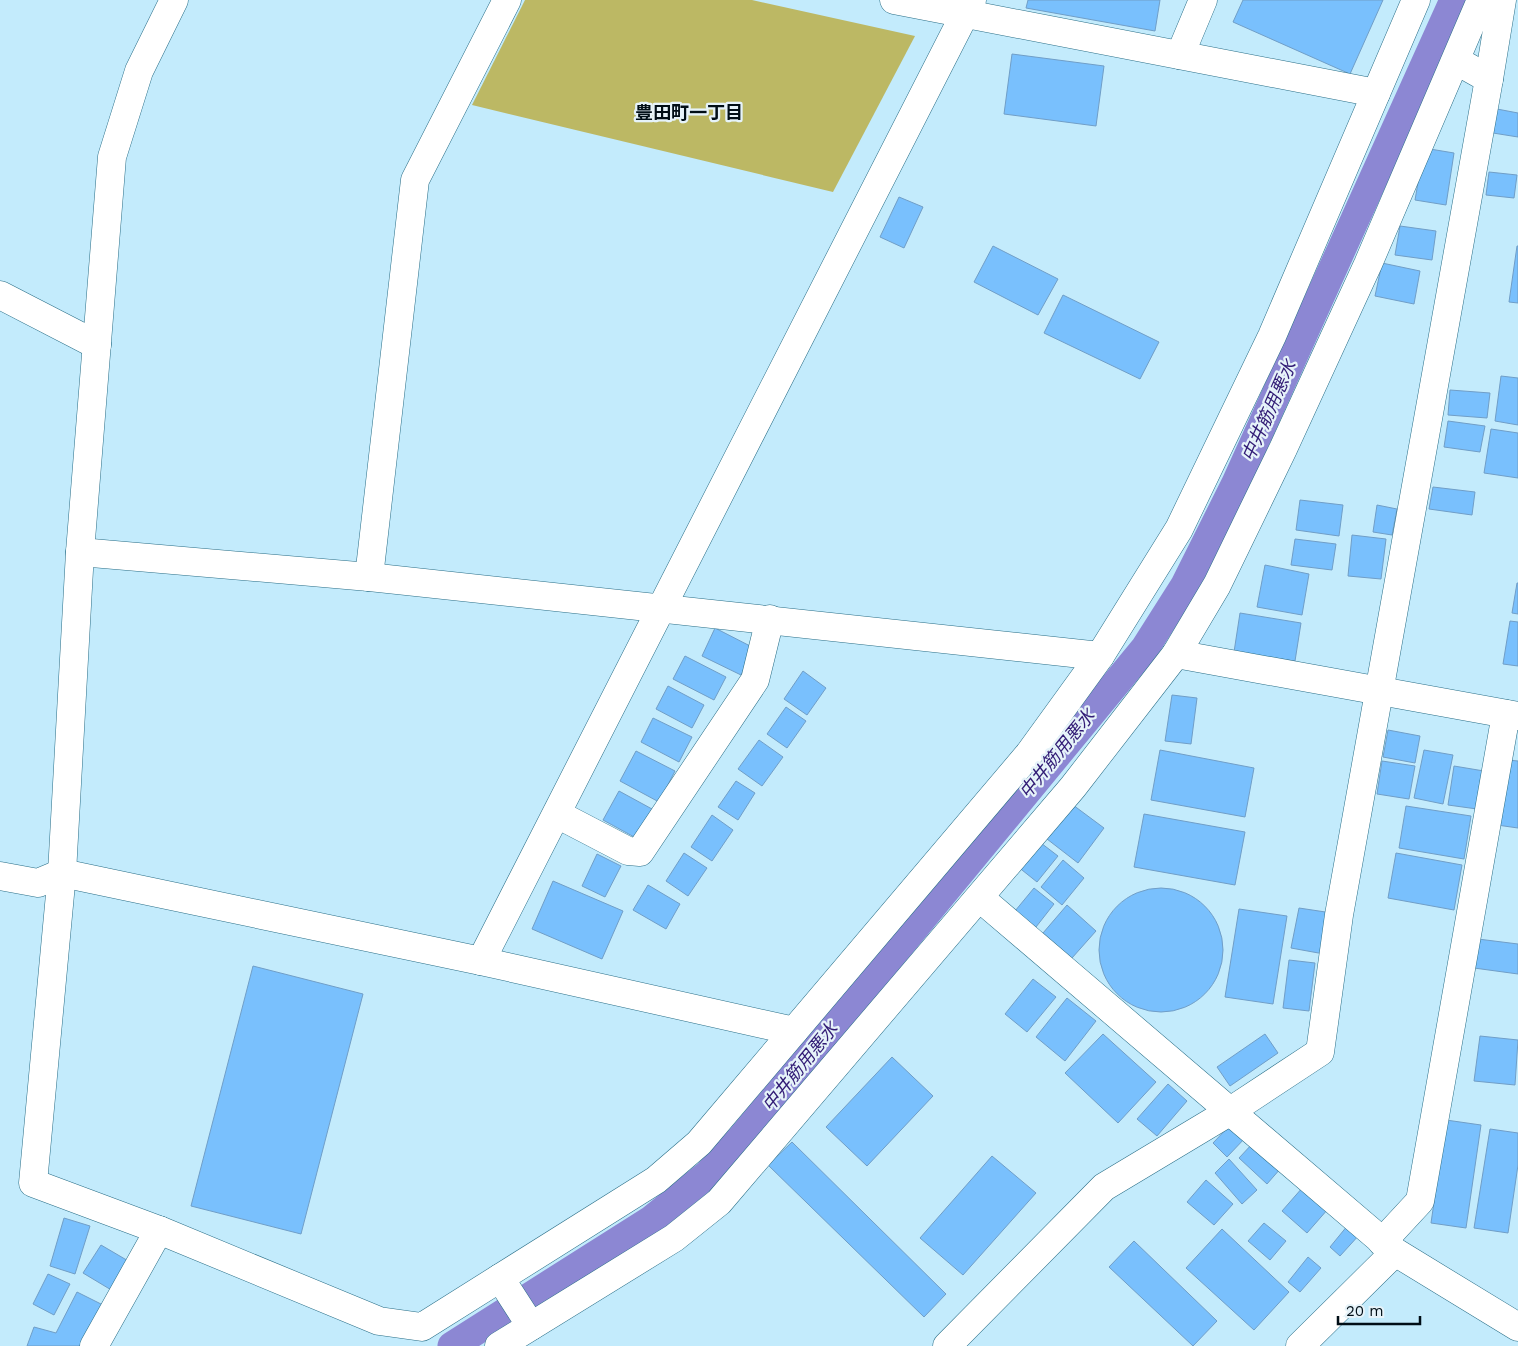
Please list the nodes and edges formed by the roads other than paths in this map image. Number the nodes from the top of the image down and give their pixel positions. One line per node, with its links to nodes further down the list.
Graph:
1 (174, 0): 14 (street)
2 (507, 0): 16 (street)
3 (894, 0): 8 (street)
4 (1203, 0): 9 (street)
5 (1416, 0): 12 (street)
6 (1481, 0): 10 (street)
7 (1502, 0): 11 (street)
8 (969, 7): 9 (street); 17 (street)
9 (1180, 55): 12 (street)
10 (1457, 61): 11 (street); 19 (street)
11 (1489, 79): 21 (street)
12 (1376, 93): 20 (street)
13 (0, 295): 14 (street)
14 (97, 345): 15 (street)
15 (80, 552): 16 (street); 24 (street)
16 (369, 577): 17 (street)
17 (664, 607): 18 (street); 23 (street)
18 (770, 619): 20 (street); 23 (street)
19 (1176, 654): 21 (street); 26 (street)
20 (1100, 656): 28 (street)
21 (1378, 691): 22 (street); 29 (street)
22 (1512, 715): 31 (street)
23 (557, 814): 27 (street)
24 (62, 873): 25 (street); 27 (street); 30 (street)
25 (0, 876)
26 (980, 898): 29 (street); 33 (street)
27 (481, 961): 28 (street)
28 (794, 1031): 32 (street)
29 (1229, 1112): 31 (street); 39 (street)
30 (159, 1230): 34 (street); 36 (street)
31 (1388, 1247): 35 (street); 40 (street)
32 (500, 1278): 33 (street); 34 (street)
33 (531, 1326): 38 (street)
34 (422, 1327): 37 (street)
35 (1518, 1327)
36 (94, 1346)
37 (400, 1346)
38 (499, 1346)
39 (947, 1346)
40 (1300, 1346)

